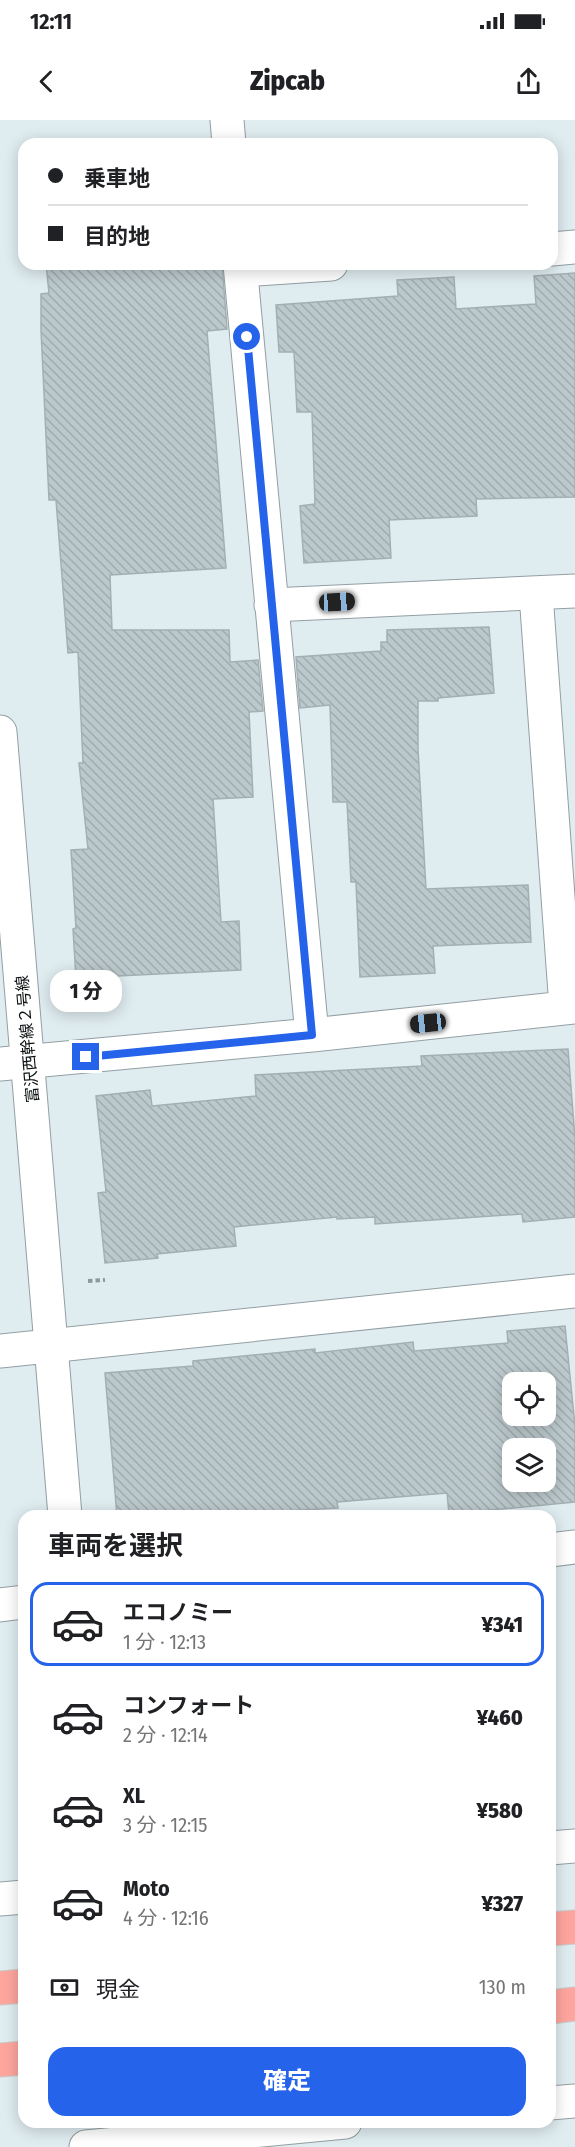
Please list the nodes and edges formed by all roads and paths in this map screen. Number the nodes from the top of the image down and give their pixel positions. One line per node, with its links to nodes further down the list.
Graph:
1 (227, 120): 2 (street)
2 (228, 138)
3 (575, 247): 4 (street)
4 (558, 248)
5 (240, 270): 8 (street)
6 (575, 591): 7 (street)
7 (536, 594): 8 (street); 10 (street)
8 (271, 605): 11 (street)
9 (0, 732): 12 (street, 富沢西幹線２号線)
10 (571, 1007): 11 (street)
11 (312, 1035): 12 (street)
12 (15, 1063): 14 (street, 富沢西幹線２号線)
13 (575, 1291): 14 (street)
14 (51, 1346): 15 (street); 16 (street, 富沢西幹線２号線)
15 (0, 1351)
16 (65, 1510)
17 (575, 1547): 18 (street)
18 (556, 1549)
19 (18, 1603): 20 (street)
20 (0, 1605)
21 (575, 1846): 22 (street)
22 (556, 1848)
23 (18, 1898): 24 (street)
24 (0, 1899)
25 (575, 1927): 26 (highway)
26 (556, 1929)
27 (18, 1986): 28 (highway)
28 (0, 1988)
29 (575, 2004): 30 (highway)
30 (556, 2006)
31 (18, 2058): 32 (highway)
32 (0, 2060)
33 (575, 2101): 34 (street)
34 (556, 2103)
35 (283, 2128): 36 (street)
36 (86, 2147)

